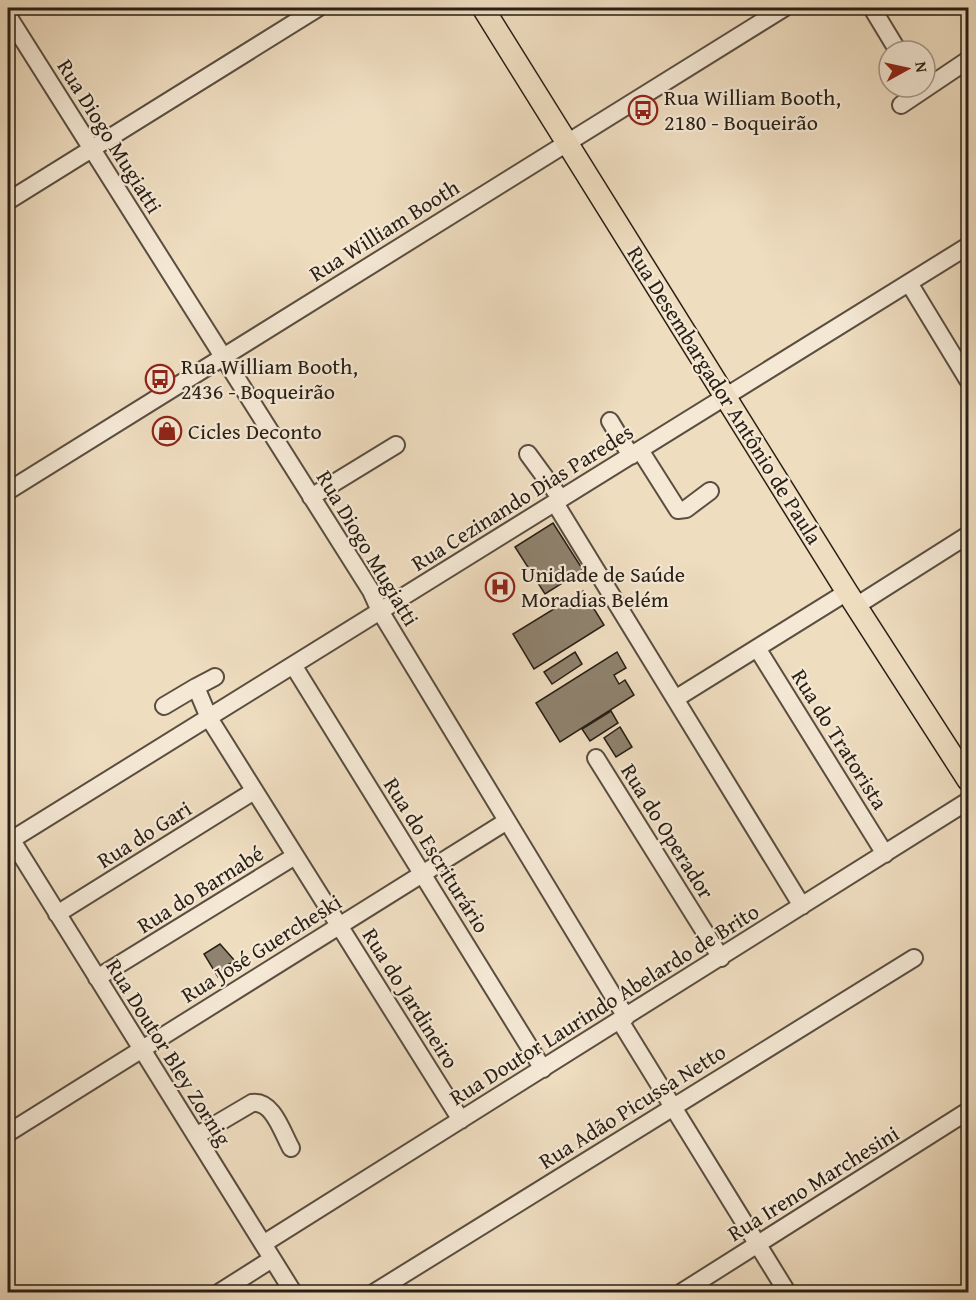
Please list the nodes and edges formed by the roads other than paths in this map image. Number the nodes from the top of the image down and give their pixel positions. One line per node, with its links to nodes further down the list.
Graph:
1 (318, 8): 12 (street)
2 (483, 8): 11 (main road, Rua Desembargador Antônio de Paula)
3 (784, 8): 11 (street, Rua William Booth)
4 (872, 8): 6 (street)
5 (8, 16): 12 (street, Rua Diogo Mugiatti)
6 (891, 39)
7 (969, 60): 8 (street)
8 (937, 79)
9 (908, 99): 10 (street)
10 (901, 105)
11 (567, 142): 16 (street, Rua William Booth); 18 (main road, Rua Desembargador Antônio de Paula)
12 (91, 148): 13 (street); 16 (street, Rua Diogo Mugiatti)
13 (8, 201)
14 (969, 246): 15 (street, Rua Cezinando Dias Paredes)
15 (909, 283): 17 (street); 18 (street, Rua Cezinando Dias Paredes)
16 (223, 357): 23 (street, Rua William Booth); 25 (street, Rua Diogo Mugiatti)
17 (969, 380)
18 (726, 397): 21 (street, Rua Cezinando Dias Paredes); 28 (main road, Rua Desembargador Antônio de Paula)
19 (610, 421): 21 (street)
20 (396, 445): 25 (street)
21 (635, 453): 24 (street); 26 (street, Rua Cezinando Dias Paredes)
22 (528, 454): 26 (street)
23 (8, 491)
24 (710, 491)
25 (312, 497): 29 (street, Rua Diogo Mugiatti)
26 (558, 501): 29 (street, Rua Cezinando Dias Paredes); 34 (street)
27 (969, 536): 28 (street)
28 (852, 599): 30 (street); 38 (main road, Rua Desembargador Antônio de Paula)
29 (380, 611): 31 (street, Rua Cezinando Dias Paredes); 41 (street, Rua Diogo Mugiatti)
30 (757, 648): 34 (street); 43 (street, Rua do Tratorista)
31 (293, 665): 36 (street, Rua Cezinando Dias Paredes); 45 (street, Rua do Escriturário)
32 (215, 677): 33 (street)
33 (196, 687): 35 (street); 36 (street, Rua do Jardineiro)
34 (675, 699): 46 (street)
35 (164, 706)
36 (208, 718): 39 (street, Rua do Jardineiro); 42 (street, Rua Cezinando Dias Paredes)
37 (596, 758): 49 (street, Rua do Operador)
38 (969, 780)
39 (254, 791): 44 (street, Rua do Jardineiro); 47 (street, Rua do Gari)
40 (969, 801): 43 (street, Rua Doutor Laurindo Abelardo de Brito)
41 (507, 821): 45 (street, Rua José Guercheski); 52 (street, Rua Diogo Mugiatti)
42 (9, 839): 47 (street, Rua Doutor Bley Zornig)
43 (885, 854): 46 (street, Rua Doutor Laurindo Abelardo de Brito)
44 (295, 856): 48 (street, Rua do Jardineiro); 51 (street, Rua do Barnabé)
45 (422, 874): 48 (street, Rua José Guercheski); 54 (street, Rua do Escriturário)
46 (802, 906): 49 (street, Rua Doutor Laurindo Abelardo de Brito)
47 (57, 914): 51 (street, Rua Doutor Bley Zornig)
48 (338, 926): 53 (street, Rua José Guercheski); 57 (street, Rua do Jardineiro)
49 (721, 958): 52 (street, Rua Doutor Laurindo Abelardo de Brito)
50 (914, 958): 55 (street, Rua Adão Picussa Netto)
51 (97, 978): 53 (street, Rua Doutor Bley Zornig)
52 (623, 1019): 54 (street, Rua Doutor Laurindo Abelardo de Brito); 55 (street, Rua Diogo Mugiatti)
53 (141, 1049): 58 (street, Rua José Guercheski); 59 (street, Rua Doutor Bley Zornig)
54 (543, 1069): 57 (street, Rua Doutor Laurindo Abelardo de Brito)
55 (672, 1107): 62 (street, Rua Diogo Mugiatti); 66 (street, Rua Adão Picussa Netto)
56 (969, 1111): 62 (street, Rua Ireno Marchesini)
57 (460, 1120): 61 (street, Rua Doutor Laurindo Abelardo de Brito)
58 (8, 1133)
59 (195, 1136): 60 (street); 61 (street, Rua Doutor Bley Zornig)
60 (291, 1149)
61 (263, 1244): 63 (street, Rua Doutor Bley Zornig)
62 (757, 1245): 67 (street, Rua Ireno Marchesini); 68 (street, Rua Diogo Mugiatti)
63 (272, 1259): 64 (street); 65 (street, Rua Doutor Bley Zornig)
64 (220, 1293)
65 (293, 1293)
66 (375, 1293)
67 (682, 1293)
68 (787, 1293)

